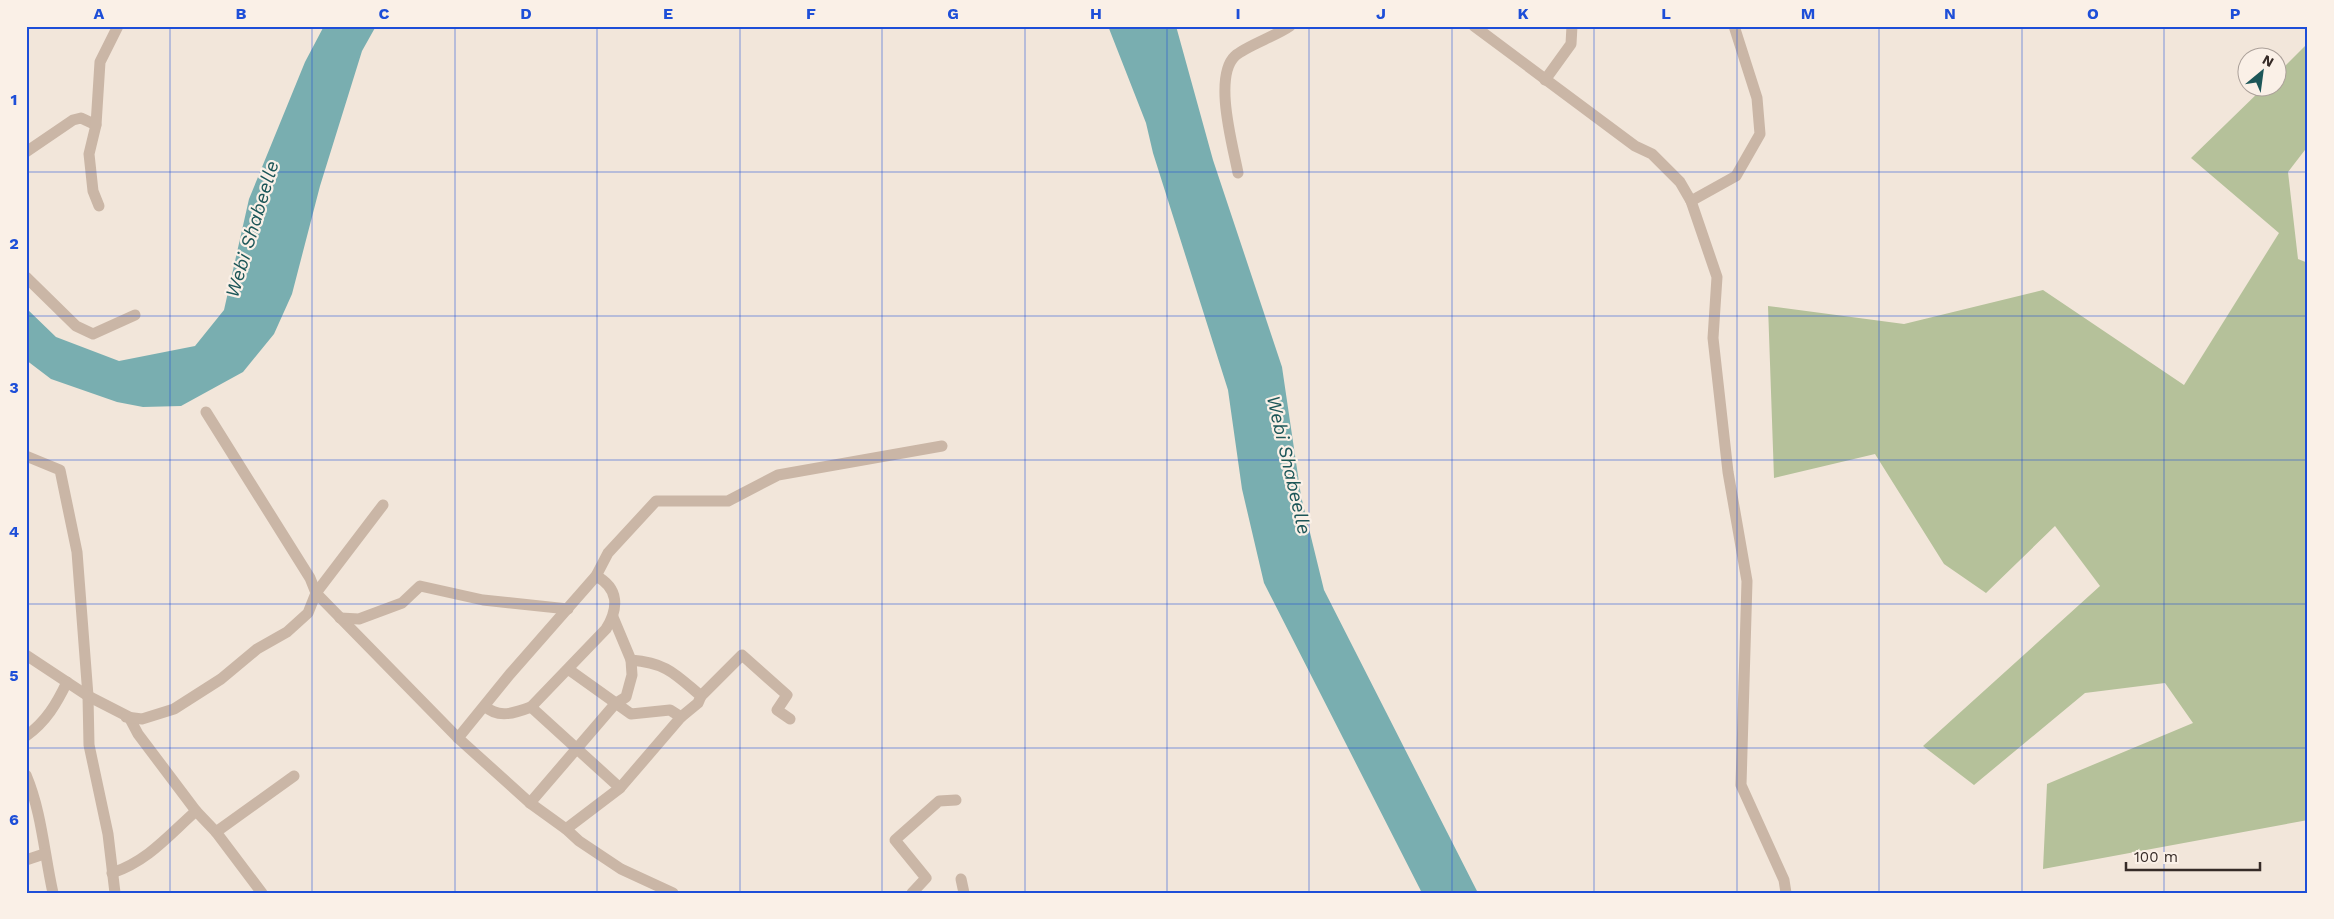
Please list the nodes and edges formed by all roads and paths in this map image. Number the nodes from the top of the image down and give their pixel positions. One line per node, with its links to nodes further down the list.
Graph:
1 (118, 26): 7 (street)
2 (1290, 26): 9 (street)
3 (1572, 26): 6 (street)
4 (1734, 26): 10 (street)
5 (1476, 27): 6 (street)
6 (1545, 80): 10 (street)
7 (96, 125): 8 (street); 11 (street)
8 (26, 152)
9 (1238, 173)
10 (1692, 201): 56 (street)
11 (99, 206)
12 (26, 277): 13 (street)
13 (135, 315)
14 (206, 412): 19 (street)
15 (942, 446): 18 (street)
16 (26, 456): 27 (street)
17 (383, 505): 19 (street)
18 (596, 576): 20 (street); 21 (street)
19 (316, 593): 22 (street); 32 (street)
20 (568, 609): 22 (street); 30 (street)
21 (613, 617): 24 (street); 25 (street)
22 (340, 618): 36 (street)
23 (26, 655): 26 (street)
24 (631, 660): 28 (street); 29 (street)
25 (568, 668): 29 (street); 31 (street)
26 (67, 682): 27 (street); 35 (street)
27 (88, 696): 32 (street); 48 (street)
28 (701, 696): 33 (street); 34 (street)
29 (615, 704): 33 (street); 37 (street)
30 (485, 706): 31 (street); 36 (street)
31 (530, 707): 37 (street)
32 (126, 716): 43 (street)
33 (681, 717): 40 (street)
34 (790, 719)
35 (26, 736)
36 (458, 738): 42 (street)
37 (576, 748): 40 (street); 42 (street)
38 (26, 775): 46 (street)
39 (294, 776): 45 (street)
40 (620, 788): 44 (street)
41 (956, 800): 54 (street)
42 (530, 803): 44 (street)
43 (196, 811): 45 (street); 48 (street)
44 (566, 830): 53 (street)
45 (216, 832): 52 (street)
46 (44, 854): 47 (street); 50 (street)
47 (26, 860)
48 (112, 873): 51 (street)
49 (961, 878): 55 (street)
50 (52, 893)
51 (115, 893)
52 (262, 893)
53 (673, 893)
54 (912, 893)
55 (964, 893)
56 (1786, 893)

